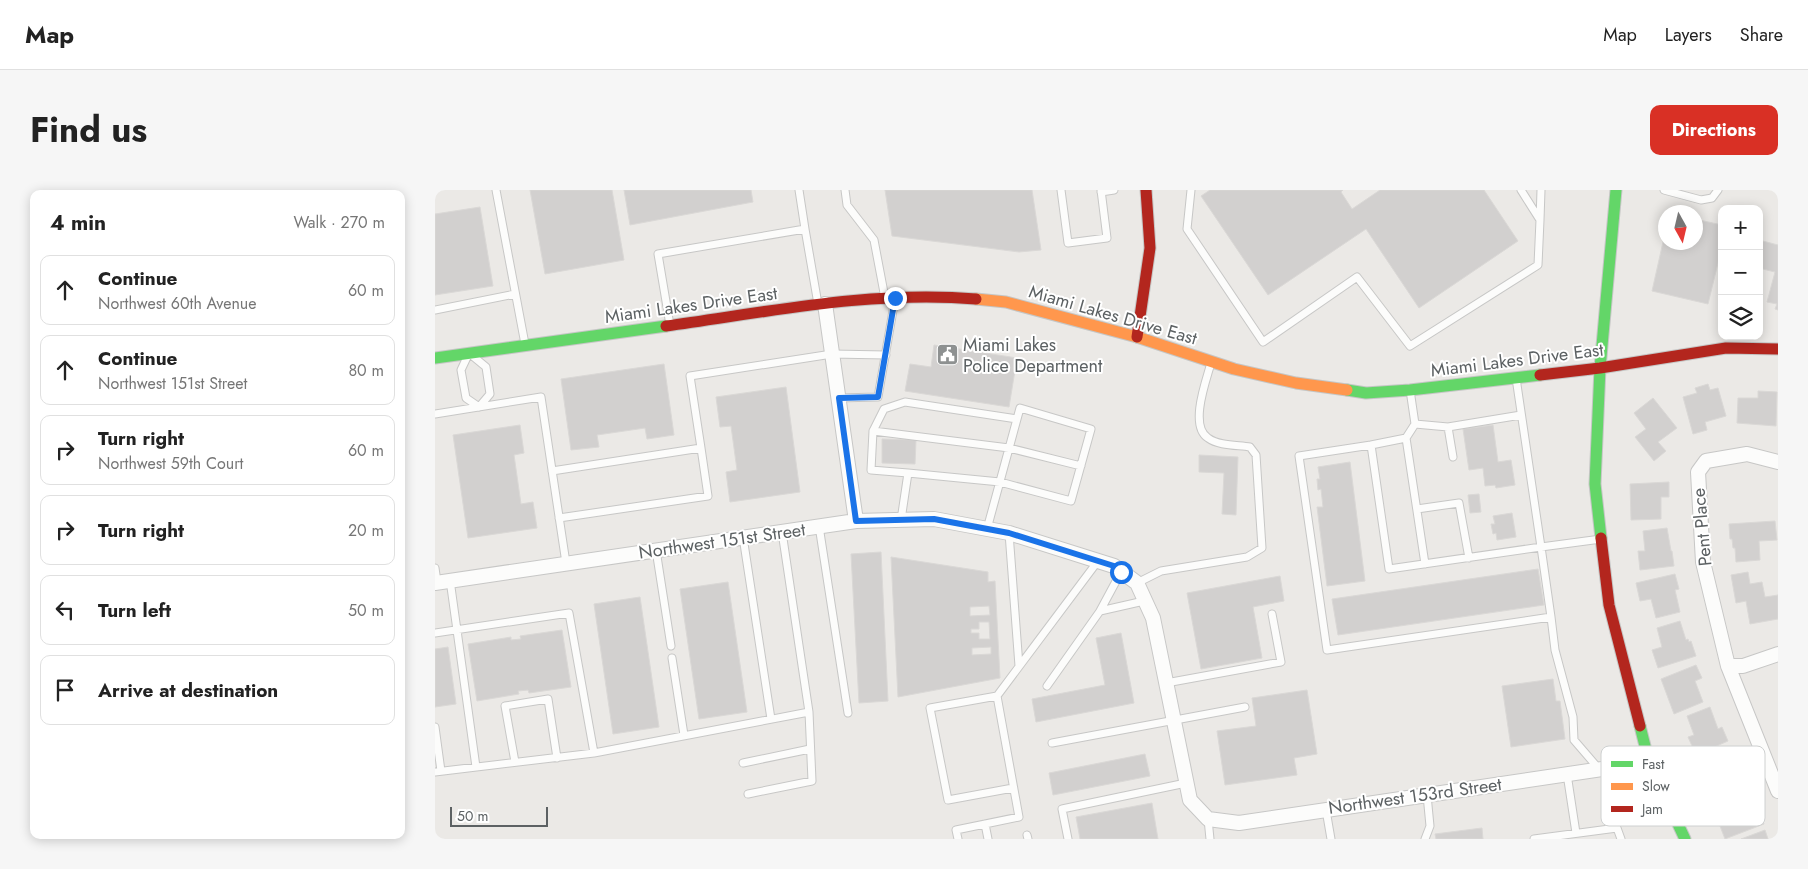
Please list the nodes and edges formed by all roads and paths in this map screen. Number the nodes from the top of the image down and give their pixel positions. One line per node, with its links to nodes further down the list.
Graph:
1 (496, 190): 16 (lane)
2 (799, 190): 15 (lane)
3 (845, 190): 17 (lane)
4 (1061, 190): 13 (lane)
5 (1114, 190): 13 (lane)
6 (1146, 190): 21 (main road)
7 (1191, 190): 14 (lane)
8 (1521, 190): 14 (lane)
9 (1541, 190): 14 (lane)
10 (1616, 190): 29 (main road)
11 (1664, 190): 12 (lane)
12 (1718, 190)
13 (1101, 191)
14 (1540, 220)
15 (805, 229): 18 (lane); 20 (lane)
16 (515, 294): 19 (lane); 22 (lane)
17 (890, 298): 18 (main road, Miami Lakes Drive East); 21 (main road, Miami Lakes Drive East); 26 (lane)
18 (822, 305): 20 (main road, Miami Lakes Drive East); 25 (street)
19 (435, 310)
20 (671, 326): 22 (main road, Miami Lakes Drive East)
21 (1137, 337): 28 (main road, Miami Lakes Drive East)
22 (525, 346): 24 (main road, Miami Lakes Drive East)
23 (1778, 349): 29 (main road, Miami Lakes Drive East)
24 (469, 354): 27 (main road, Miami Lakes Drive East); 33 (lane); 33 (lane)
25 (832, 354): 26 (lane); 32 (street); 42 (lane)
26 (885, 355): 32 (lane)
27 (435, 358)
28 (1211, 362): 31 (main road, Miami Lakes Drive East); 69 (lane)
29 (1600, 368): 30 (main road, Miami Lakes Drive East); 59 (main road)
30 (1516, 378): 31 (main road, Miami Lakes Drive East); 35 (lane)
31 (1410, 390): 37 (lane)
32 (839, 398): 53 (street)
33 (479, 407): 34 (lane); 47 (lane)
34 (435, 414)
35 (1521, 415): 38 (lane); 60 (lane)
36 (1017, 419): 39 (lane); 43 (lane); 46 (lane)
37 (1415, 424): 38 (lane); 40 (lane)
38 (1448, 427): 44 (lane)
39 (873, 431): 43 (lane); 48 (lane)
40 (1406, 438): 41 (lane); 50 (lane)
41 (1371, 445): 65 (lane); 73 (lane)
42 (701, 448): 47 (lane); 51 (lane)
43 (1009, 448): 46 (lane); 49 (lane)
44 (1453, 456)
45 (1778, 462): 80 (street, Pent Place)
46 (1081, 466): 49 (lane)
47 (552, 471): 51 (lane)
48 (908, 473): 49 (lane); 52 (lane)
49 (1000, 482): 55 (lane)
50 (1417, 509): 62 (lane); 65 (lane)
51 (559, 518): 64 (lane)
52 (901, 520): 53 (street, Northwest 151st Street); 55 (street, Northwest 151st Street)
53 (856, 521): 54 (street, Northwest 151st Street)
54 (819, 526): 56 (street, Northwest 151st Street); 86 (lane)
55 (987, 529): 57 (street, Northwest 151st Street)
56 (782, 532): 58 (street, Northwest 151st Street); 85 (lane)
57 (1009, 533): 63 (street, Northwest 151st Street); 79 (lane)
58 (743, 538): 61 (street, Northwest 151st Street); 87 (lane)
59 (1601, 539): 60 (lane); 92 (main road)
60 (1541, 547): 62 (lane); 73 (lane)
61 (656, 550): 64 (street, Northwest 151st Street); 76 (lane)
62 (1469, 558): 65 (lane)
63 (1098, 561): 67 (street, Northwest 151st Street); 79 (lane)
64 (566, 563): 68 (street, Northwest 151st Street)
65 (1425, 564)
66 (435, 568): 68 (lane)
67 (1121, 572): 69 (street, Northwest 151st Street); 71 (lane)
68 (441, 582): 74 (lane)
69 (1137, 583): 70 (street)
70 (1144, 600): 71 (lane); 81 (street)
71 (1100, 611): 82 (lane)
72 (1272, 614): 81 (lane)
73 (1551, 617): 101 (lane)
74 (457, 630): 75 (lane); 95 (lane); 100 (lane)
75 (435, 633)
76 (671, 646)
77 (1778, 654): 80 (street)
78 (672, 658): 90 (lane)
79 (1019, 666): 83 (lane)
80 (1727, 666): 93 (street, Pent Place)
81 (1166, 683): 88 (street)
82 (1047, 686)
83 (997, 696): 105 (lane); 105 (lane)
84 (1245, 707): 88 (lane)
85 (809, 712): 87 (lane); 94 (lane)
86 (848, 713)
87 (771, 719): 90 (lane)
88 (1174, 720): 91 (lane); 104 (street)
89 (435, 727): 102 (lane)
90 (684, 735): 95 (lane)
91 (1052, 743)
92 (1645, 746)
93 (1760, 746)
94 (811, 749): 99 (lane); 107 (lane)
95 (594, 753): 96 (lane)
96 (557, 758): 98 (lane); 98 (lane)
97 (1765, 759): 106 (street, Pent Place)
98 (515, 762): 100 (lane)
99 (743, 763)
100 (476, 767): 102 (lane)
101 (1599, 769): 103 (street, Northwest 153rd Street)
102 (438, 771)
103 (1567, 774): 108 (street, Northwest 153rd Street); 113 (lane)
104 (1186, 783): 110 (street); 116 (lane)
105 (1013, 788): 111 (lane)
106 (1778, 791)
107 (748, 794)
108 (1427, 795): 109 (street, Northwest 153rd Street); 119 (lane)
109 (1326, 810): 110 (street, Northwest 153rd Street); 118 (lane)
110 (1207, 819): 117 (lane)
111 (985, 824): 114 (lane); 115 (lane)
112 (1679, 826): 122 (main road)
113 (1575, 833): 120 (lane); 121 (lane)
114 (958, 839)
115 (987, 839)
116 (1068, 839)
117 (1210, 839)
118 (1331, 839)
119 (1425, 839)
120 (1533, 839)
121 (1621, 839)
122 (1685, 839)

